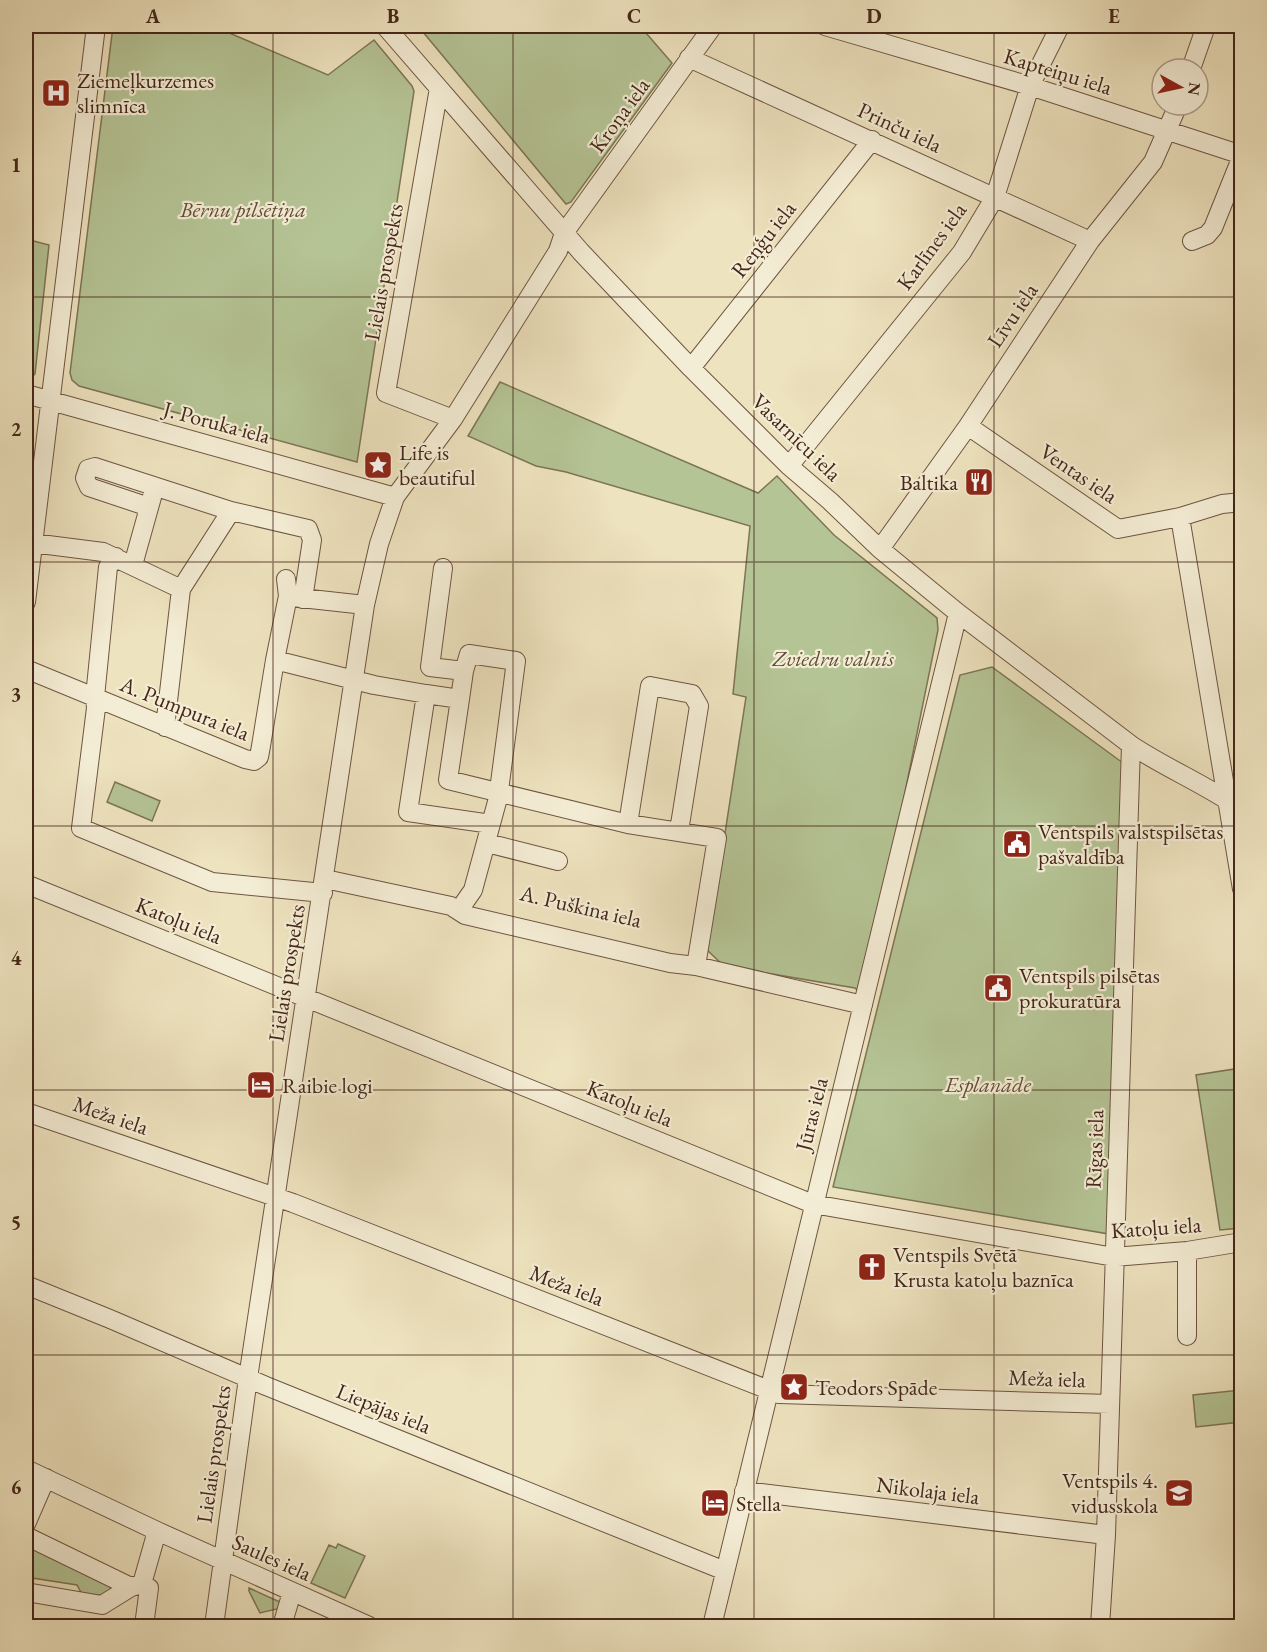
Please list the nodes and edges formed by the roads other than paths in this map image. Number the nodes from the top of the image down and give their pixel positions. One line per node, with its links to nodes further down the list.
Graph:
1 (96, 26): 21 (street)
2 (385, 26): 10 (street, Vasarnīcu iela)
3 (713, 26): 8 (street, Kroņa iela)
4 (825, 26): 9 (street, Kapteiņu iela)
5 (1060, 26): 9 (street, Karlīnes iela)
6 (1206, 26): 7 (street)
7 (1195, 57)
8 (689, 58): 13 (street, Prinču iela); 16 (street, Kroņa iela)
9 (1030, 86): 12 (street, Kapteiņu iela); 15 (street, Karlīnes iela)
10 (439, 88): 16 (street, Vasarnīcu iela); 22 (street, Lielais prospekts)
11 (1173, 117): 12 (street, Līvu iela)
12 (1167, 131): 14 (street, Kapteiņu iela); 17 (street, Līvu iela)
13 (872, 140): 15 (street, Prinču iela); 19 (street, Reņģu iela)
14 (1242, 155): 18 (street)
15 (995, 197): 17 (street, Prinču iela); 24 (street, Karlīnes iela)
16 (564, 233): 19 (street, Vasarnīcu iela); 22 (street, Lielais prospekts)
17 (1090, 241): 23 (street, Līvu iela)
18 (1192, 241)
19 (692, 368): 24 (street, Vasarnīcu iela)
20 (26, 394): 21 (street, J. Poruka iela)
21 (49, 401): 26 (street, J. Poruka iela); 31 (street)
22 (453, 419): 26 (street, Lielais prospekts)
23 (968, 426): 30 (street, Ventas iela); 32 (street, Līvu iela)
24 (789, 466): 32 (street, Vasarnīcu iela)
25 (155, 487): 28 (street); 28 (street); 29 (street)
26 (395, 497): 39 (street, Lielais prospekts)
27 (1242, 502): 30 (street, Ventas iela)
28 (149, 507): 34 (street)
29 (231, 511): 36 (street); 37 (street)
30 (1180, 517): 51 (street)
31 (29, 546): 33 (street); 38 (street)
32 (880, 549): 40 (street, Vasarnīcu iela)
33 (116, 557): 34 (street); 46 (street)
34 (133, 565): 36 (street)
35 (443, 568): 43 (street)
36 (181, 589): 48 (street)
37 (292, 591): 39 (street); 41 (street)
38 (26, 602)
39 (365, 605): 44 (street, Lielais prospekts)
40 (958, 613): 49 (street, Vasarnīcu iela); 64 (street, Jūras iela)
41 (275, 660): 44 (street); 48 (street, A. Pumpura iela)
42 (26, 669): 46 (street, A. Pumpura iela)
43 (464, 671): 47 (street); 50 (street)
44 (354, 680): 45 (street); 59 (street, Lielais prospekts)
45 (426, 694): 47 (street); 53 (street)
46 (95, 697): 48 (street, A. Pumpura iela); 59 (street, A. Puškina iela)
47 (460, 699): 50 (street)
48 (165, 726)
49 (1131, 745): 51 (street, Vasarnīcu iela); 70 (street, Rīgas iela)
50 (499, 792): 53 (street); 54 (street)
51 (1226, 799): 52 (street, Vasarnīcu iela); 60 (street)
52 (1242, 810)
53 (491, 824): 56 (street)
54 (628, 824): 55 (street); 55 (street)
55 (679, 831): 62 (street)
56 (487, 843): 57 (street); 61 (street)
57 (558, 861)
58 (26, 884): 63 (street, Katoļu iela)
59 (324, 886): 61 (street, A. Puškina iela); 63 (street, Lielais prospekts)
60 (1242, 890)
61 (458, 905): 62 (street, A. Puškina iela)
62 (696, 966): 64 (street, A. Puškina iela)
63 (306, 997): 66 (street, Lielais prospekts); 67 (street, Katoļu iela)
64 (863, 1005): 67 (street, Jūras iela)
65 (26, 1112): 66 (street, Meža iela)
66 (276, 1197): 73 (street, Lielais prospekts); 74 (street, Meža iela)
67 (813, 1204): 70 (street, Katoļu iela); 74 (street, Jūras iela)
68 (1242, 1242): 69 (street, Katoļu iela)
69 (1187, 1251): 70 (street, Katoļu iela); 72 (street)
70 (1114, 1257): 75 (street, Rīgas iela)
71 (26, 1285): 73 (street, Liepājas iela)
72 (1187, 1336)
73 (248, 1378): 83 (street, Lielais prospekts); 84 (street, Liepājas iela)
74 (769, 1390): 75 (street, Meža iela); 78 (street, Jūras iela)
75 (1110, 1404): 81 (street, Rīgas iela)
76 (26, 1469): 77 (street, Saules iela)
77 (46, 1479): 79 (street); 80 (street, Saules iela)
78 (744, 1491): 81 (street, Nikolaja iela); 84 (street, Jūras iela)
79 (26, 1524)
80 (157, 1531): 83 (street, Saules iela); 85 (street)
81 (1106, 1535): 93 (street, Rīgas iela)
82 (26, 1536): 85 (street)
83 (222, 1561): 87 (street, Saules iela); 89 (street, Lielais prospekts)
84 (725, 1571): 92 (street, Jūras iela)
85 (137, 1586): 86 (street); 88 (street)
86 (26, 1592)
87 (292, 1592): 90 (street); 91 (street, Saules iela)
88 (144, 1626)
89 (214, 1626)
90 (282, 1626)
91 (369, 1626)
92 (712, 1626)
93 (1100, 1626)

